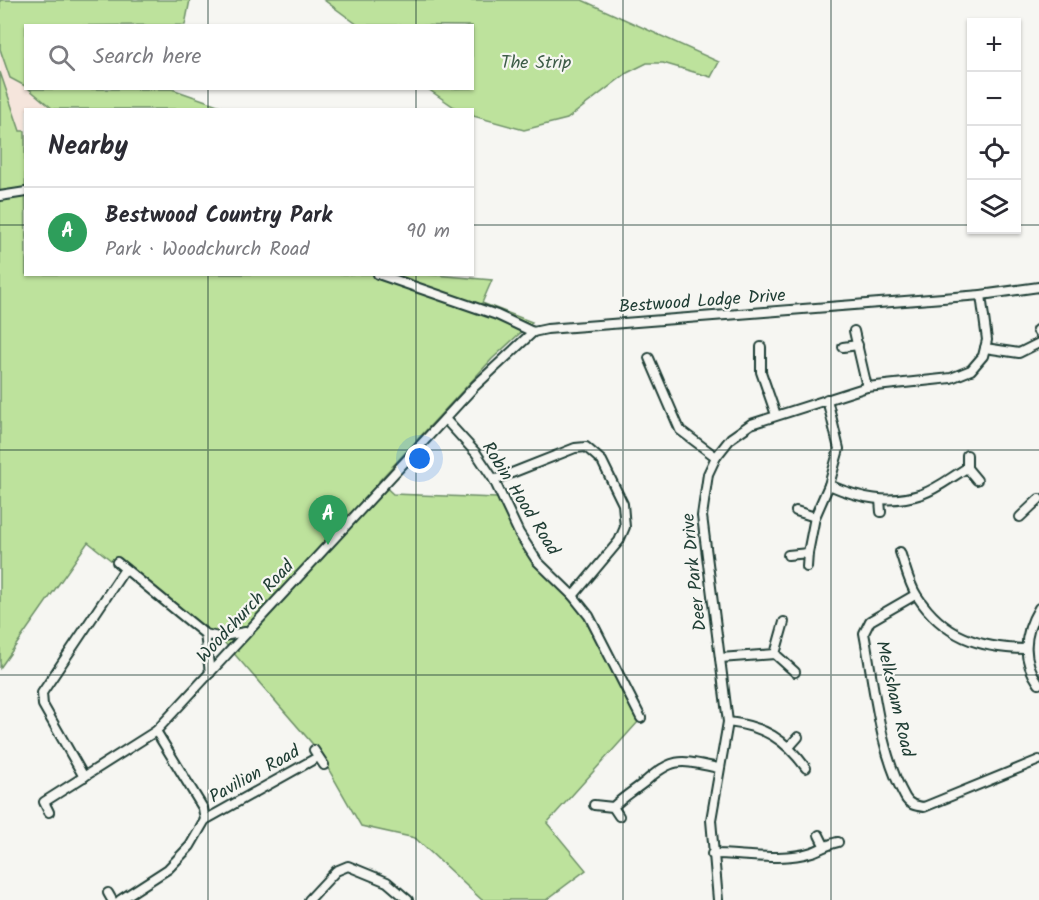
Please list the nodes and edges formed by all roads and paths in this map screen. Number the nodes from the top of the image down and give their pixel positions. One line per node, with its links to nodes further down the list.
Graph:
1 (24, 192): 2 (street)
2 (0, 196)
3 (384, 276): 7 (street)
4 (1039, 287): 5 (street, Bestwood Lodge Drive)
5 (981, 295): 7 (street, Bestwood Lodge Drive); 12 (street)
6 (855, 331): 9 (street)
7 (533, 332): 19 (street, Woodchurch Road)
8 (1039, 343): 12 (street)
9 (858, 345): 11 (street); 16 (street)
10 (761, 347): 18 (street)
11 (843, 347)
12 (985, 348): 16 (street, Deer Park Drive)
13 (648, 358): 14 (street)
14 (659, 382): 15 (street); 21 (street)
15 (650, 387)
16 (867, 387): 17 (street, Deer Park Drive)
17 (827, 399): 18 (street, Deer Park Drive); 25 (street)
18 (776, 415): 21 (street, Deer Park Drive)
19 (445, 419): 23 (street, Robin Hood Road); 42 (street, Woodchurch Road)
20 (967, 454): 22 (street)
21 (716, 458): 46 (street, Deer Park Drive)
22 (967, 468): 24 (street); 27 (street)
23 (494, 480): 39 (street, Robin Hood Road); 39 (street)
24 (977, 480)
25 (829, 485): 27 (street); 30 (street)
26 (1039, 499): 31 (street)
27 (880, 500): 29 (street)
28 (796, 511): 30 (street)
29 (881, 512)
30 (814, 517): 33 (street)
31 (1020, 517)
32 (900, 552): 38 (street)
33 (808, 553): 34 (street); 36 (street)
34 (788, 555)
35 (117, 562): 37 (street)
36 (807, 567)
37 (125, 569): 43 (street); 59 (street)
38 (915, 595): 44 (street); 55 (street, Melksham Road)
39 (573, 596): 50 (street, Robin Hood Road)
40 (1039, 608): 44 (street)
41 (784, 622): 45 (street)
42 (249, 631): 43 (street); 48 (street, Woodchurch Road)
43 (205, 634): 48 (street)
44 (1025, 649): 49 (street)
45 (775, 654): 46 (street); 47 (street)
46 (720, 658): 51 (street, Deer Park Drive)
47 (795, 672)
48 (210, 673): 52 (street, Woodchurch Road)
49 (1039, 684)
50 (641, 718)
51 (728, 722): 54 (street); 57 (street, Deer Park Drive)
52 (156, 731): 59 (street, Woodchurch Road); 64 (street, Pavilion Road)
53 (798, 737): 54 (street)
54 (790, 746): 58 (street)
55 (1039, 760)
56 (324, 765): 64 (street, Pavilion Road)
57 (719, 768): 61 (street); 68 (street, Deer Park Drive)
58 (806, 768)
59 (84, 777): 62 (street, Woodchurch Road)
60 (594, 805): 61 (street)
61 (613, 807): 63 (street)
62 (49, 812)
63 (619, 816)
64 (206, 820): 69 (street, Pavilion Road)
65 (819, 835): 67 (street)
66 (838, 842): 67 (street)
67 (824, 845): 68 (street)
68 (712, 854): 72 (street, Deer Park Drive)
69 (120, 900)
70 (309, 900): 71 (street)
71 (408, 900)
72 (718, 900)

